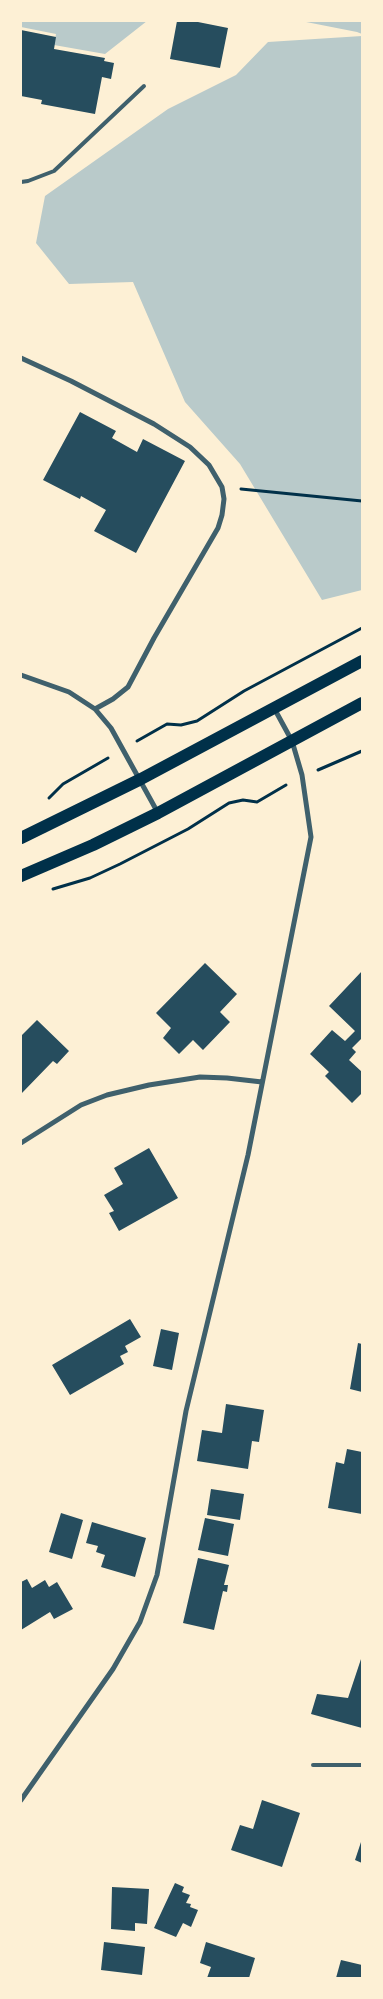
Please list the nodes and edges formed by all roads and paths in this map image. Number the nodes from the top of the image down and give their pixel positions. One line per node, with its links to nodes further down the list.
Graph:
1 (144, 86): 2 (lane)
2 (21, 182)
3 (21, 358): 4 (street)
4 (222, 487): 5 (path); 11 (street)
5 (362, 501)
6 (362, 628): 13 (path)
7 (362, 661): 10 (main road)
8 (21, 675): 11 (street)
9 (362, 703): 12 (main road)
10 (274, 708): 12 (street); 16 (main road)
11 (95, 709): 13 (street)
12 (292, 741): 15 (street); 18 (main road)
13 (124, 749): 16 (street); 17 (path)
14 (362, 750): 15 (path)
15 (302, 775): 21 (path); 22 (street)
16 (141, 779): 18 (street); 19 (main road)
17 (46, 802)
18 (158, 813): 20 (main road)
19 (21, 838)
20 (21, 876)
21 (44, 891)
22 (262, 1082): 23 (street); 26 (street)
23 (21, 1143)
24 (313, 1764): 25 (lane)
25 (362, 1765)
26 (21, 1800)

